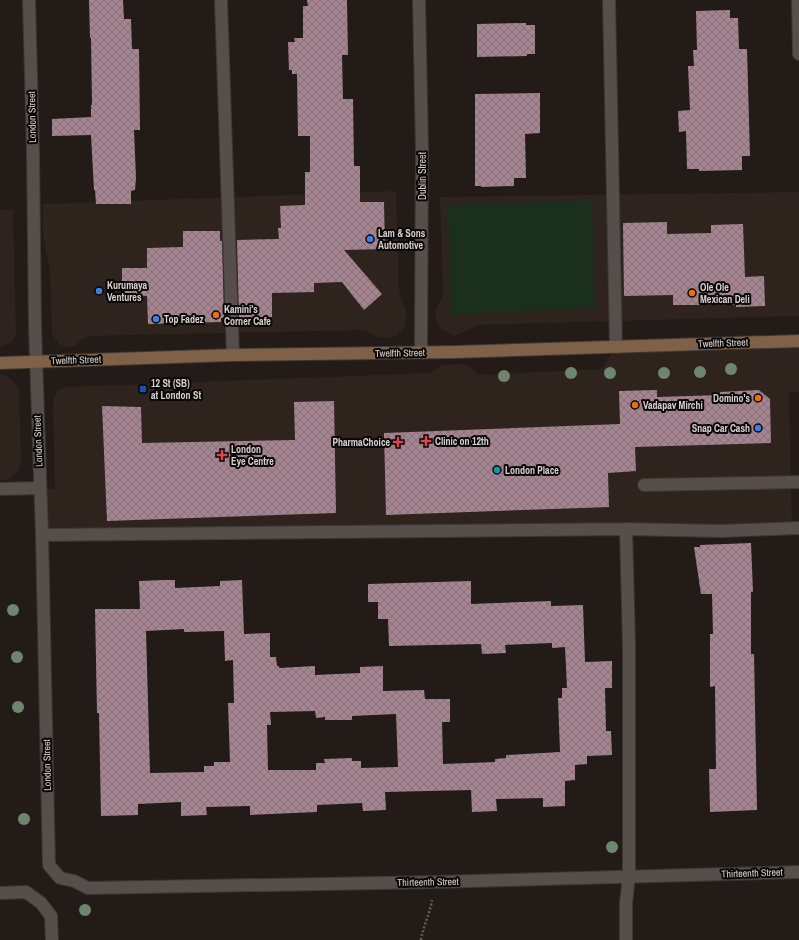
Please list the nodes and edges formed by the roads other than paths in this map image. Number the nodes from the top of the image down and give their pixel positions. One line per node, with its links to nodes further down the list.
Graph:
1 (29, 0): 11 (street, London Street)
2 (221, 0): 10 (street)
3 (418, 0): 9 (street, Dublin Street)
4 (609, 0): 8 (street)
5 (798, 0): 6 (street)
6 (799, 54)
7 (799, 341): 8 (street, Twelfth Street)
8 (616, 347): 9 (street, Twelfth Street)
9 (421, 352): 10 (street, Twelfth Street)
10 (233, 355): 11 (street, Twelfth Street)
11 (36, 361): 12 (street, Twelfth Street); 15 (street, London Street)
12 (0, 363)
13 (799, 482): 14 (street)
14 (644, 485)
15 (40, 488): 16 (street); 19 (street, London Street)
16 (0, 489)
17 (799, 528): 18 (street)
18 (626, 529): 19 (street); 21 (street)
19 (42, 535): 22 (street, London Street)
20 (799, 872): 21 (street, Thirteenth Street)
21 (629, 876): 22 (street, Thirteenth Street); 25 (street)
22 (60, 878)
23 (0, 893): 24 (street)
24 (52, 940)
25 (626, 940)

